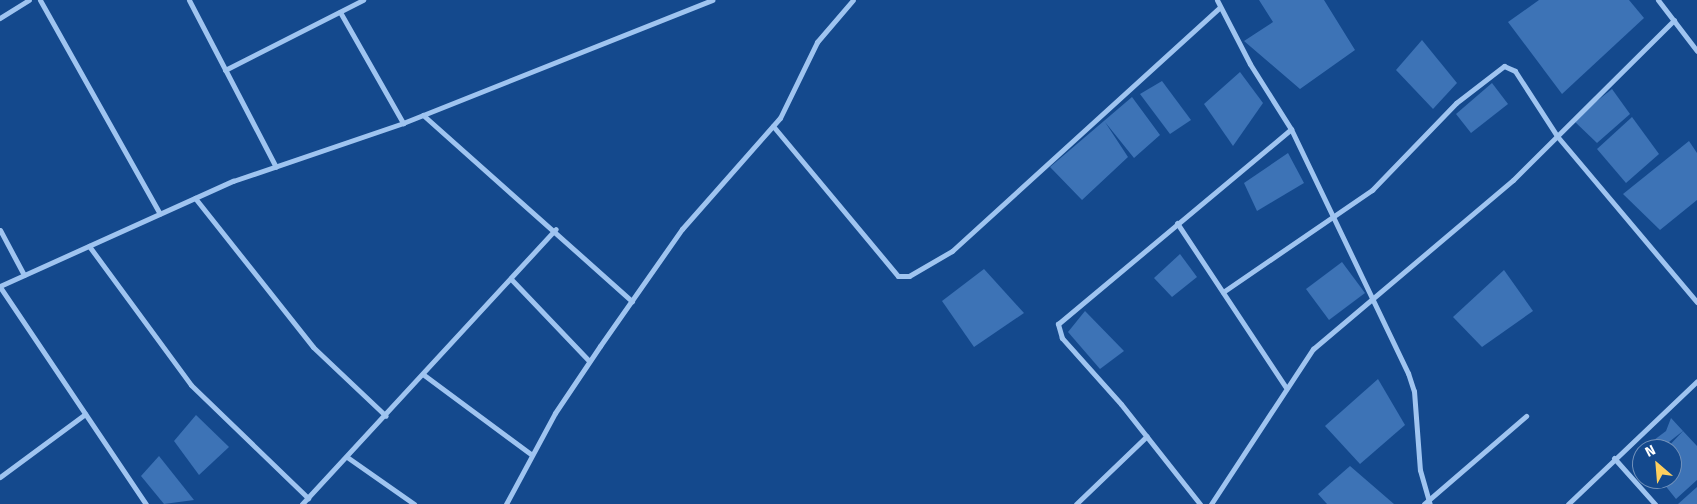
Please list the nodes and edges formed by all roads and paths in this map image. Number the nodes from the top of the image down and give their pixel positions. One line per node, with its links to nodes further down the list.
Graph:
1 (29, 0): 11 (street)
2 (40, 0): 22 (street)
3 (189, 0): 14 (street)
4 (363, 0): 10 (street)
5 (712, 0): 15 (street)
6 (853, 0): 17 (street)
7 (1217, 0): 9 (street)
8 (1658, 0): 12 (street)
9 (1220, 7): 17 (street); 18 (street)
10 (340, 12): 14 (street); 16 (street)
11 (0, 18)
12 (1674, 20): 13 (street); 19 (street)
13 (1697, 51)
14 (225, 70): 20 (street)
15 (422, 115): 16 (street); 26 (street)
16 (403, 123): 20 (street)
17 (773, 126): 33 (street)
18 (1291, 129): 23 (street); 24 (street)
19 (1557, 136): 23 (street); 32 (street); 34 (street)
20 (276, 166): 21 (street)
21 (195, 198): 22 (street); 40 (street)
22 (160, 214): 27 (street)
23 (1334, 217): 31 (street); 32 (street)
24 (1177, 222): 31 (street); 42 (street)
25 (0, 230): 28 (street)
26 (556, 230): 29 (street); 33 (street)
27 (88, 246): 28 (street); 47 (street)
28 (24, 275): 30 (street)
29 (511, 279): 35 (street); 36 (street)
30 (0, 287): 39 (street)
31 (1223, 292): 38 (street)
32 (1372, 300): 38 (street); 48 (street)
33 (632, 301): 35 (street)
34 (1697, 302)
35 (589, 361): 43 (street)
36 (424, 375): 40 (street); 43 (street)
37 (1697, 381): 45 (street)
38 (1285, 386): 55 (street)
39 (85, 414): 46 (street); 49 (street)
40 (386, 416): 44 (street)
41 (1526, 416): 48 (street)
42 (1147, 436): 53 (street); 54 (street)
43 (532, 455): 52 (street)
44 (347, 457): 47 (street); 51 (street)
45 (1614, 458): 56 (street); 57 (street)
46 (0, 477)
47 (308, 498): 50 (street)
48 (1428, 503)
49 (146, 504)
50 (302, 504)
51 (414, 504)
52 (506, 504)
53 (1076, 504)
54 (1200, 504)
55 (1211, 504)
56 (1568, 504)
57 (1655, 504)

